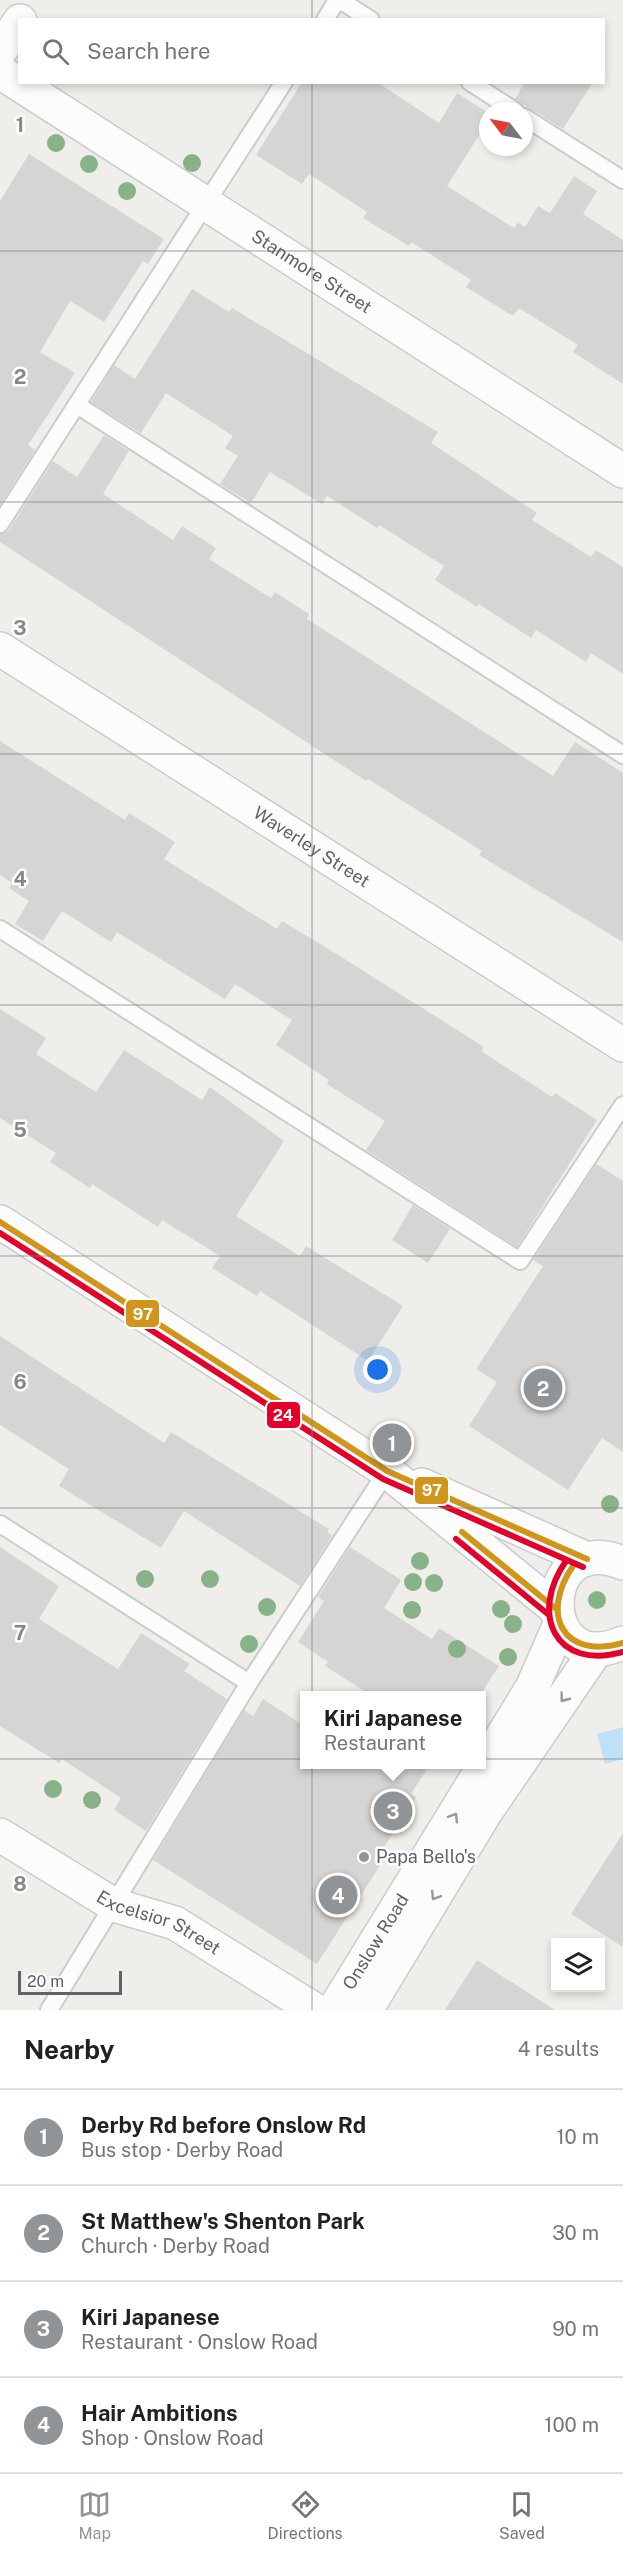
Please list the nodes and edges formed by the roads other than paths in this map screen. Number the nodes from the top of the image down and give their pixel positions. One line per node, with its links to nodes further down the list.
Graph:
1 (33, 0): 3 (street)
2 (339, 0): 4 (lane); 5 (lane)
3 (21, 18)
4 (326, 18)
5 (367, 18)
6 (18, 23): 7 (street)
7 (0, 51)
8 (0, 72): 9 (street, Stanmore Street)
9 (18, 84)
10 (19, 84): 16 (street, Stanmore Street)
11 (283, 84): 16 (lane)
12 (473, 84): 13 (lane)
13 (500, 102)
14 (533, 123): 15 (lane)
15 (623, 180)
16 (206, 204): 17 (lane); 18 (street, Stanmore Street)
17 (77, 405): 19 (lane); 21 (lane)
18 (623, 471)
19 (0, 524)
20 (0, 649): 23 (street, Waverley Street)
21 (623, 755)
22 (0, 929): 24 (lane)
23 (623, 1045)
24 (623, 1106)
25 (0, 1222): 26 (street)
26 (387, 1471): 28 (street); 29 (street); 31 (lane)
27 (0, 1524): 31 (lane)
28 (609, 1555): 29 (street, Onslow Road)
29 (557, 1616): 30 (street); 32 (street, Onslow Road, one-way to 29)
30 (614, 1648): 39 (street, Onslow Road, one-way to 39)
31 (249, 1683): 35 (lane)
32 (486, 1763)
33 (482, 1769): 38 (street, Onslow Road, one-way to 33)
34 (0, 1835): 35 (street, Excelsior Street)
35 (114, 1905): 36 (lane); 37 (street, Excelsior Street)
36 (49, 2010)
37 (315, 2010)
38 (334, 2010)
39 (366, 2010)

